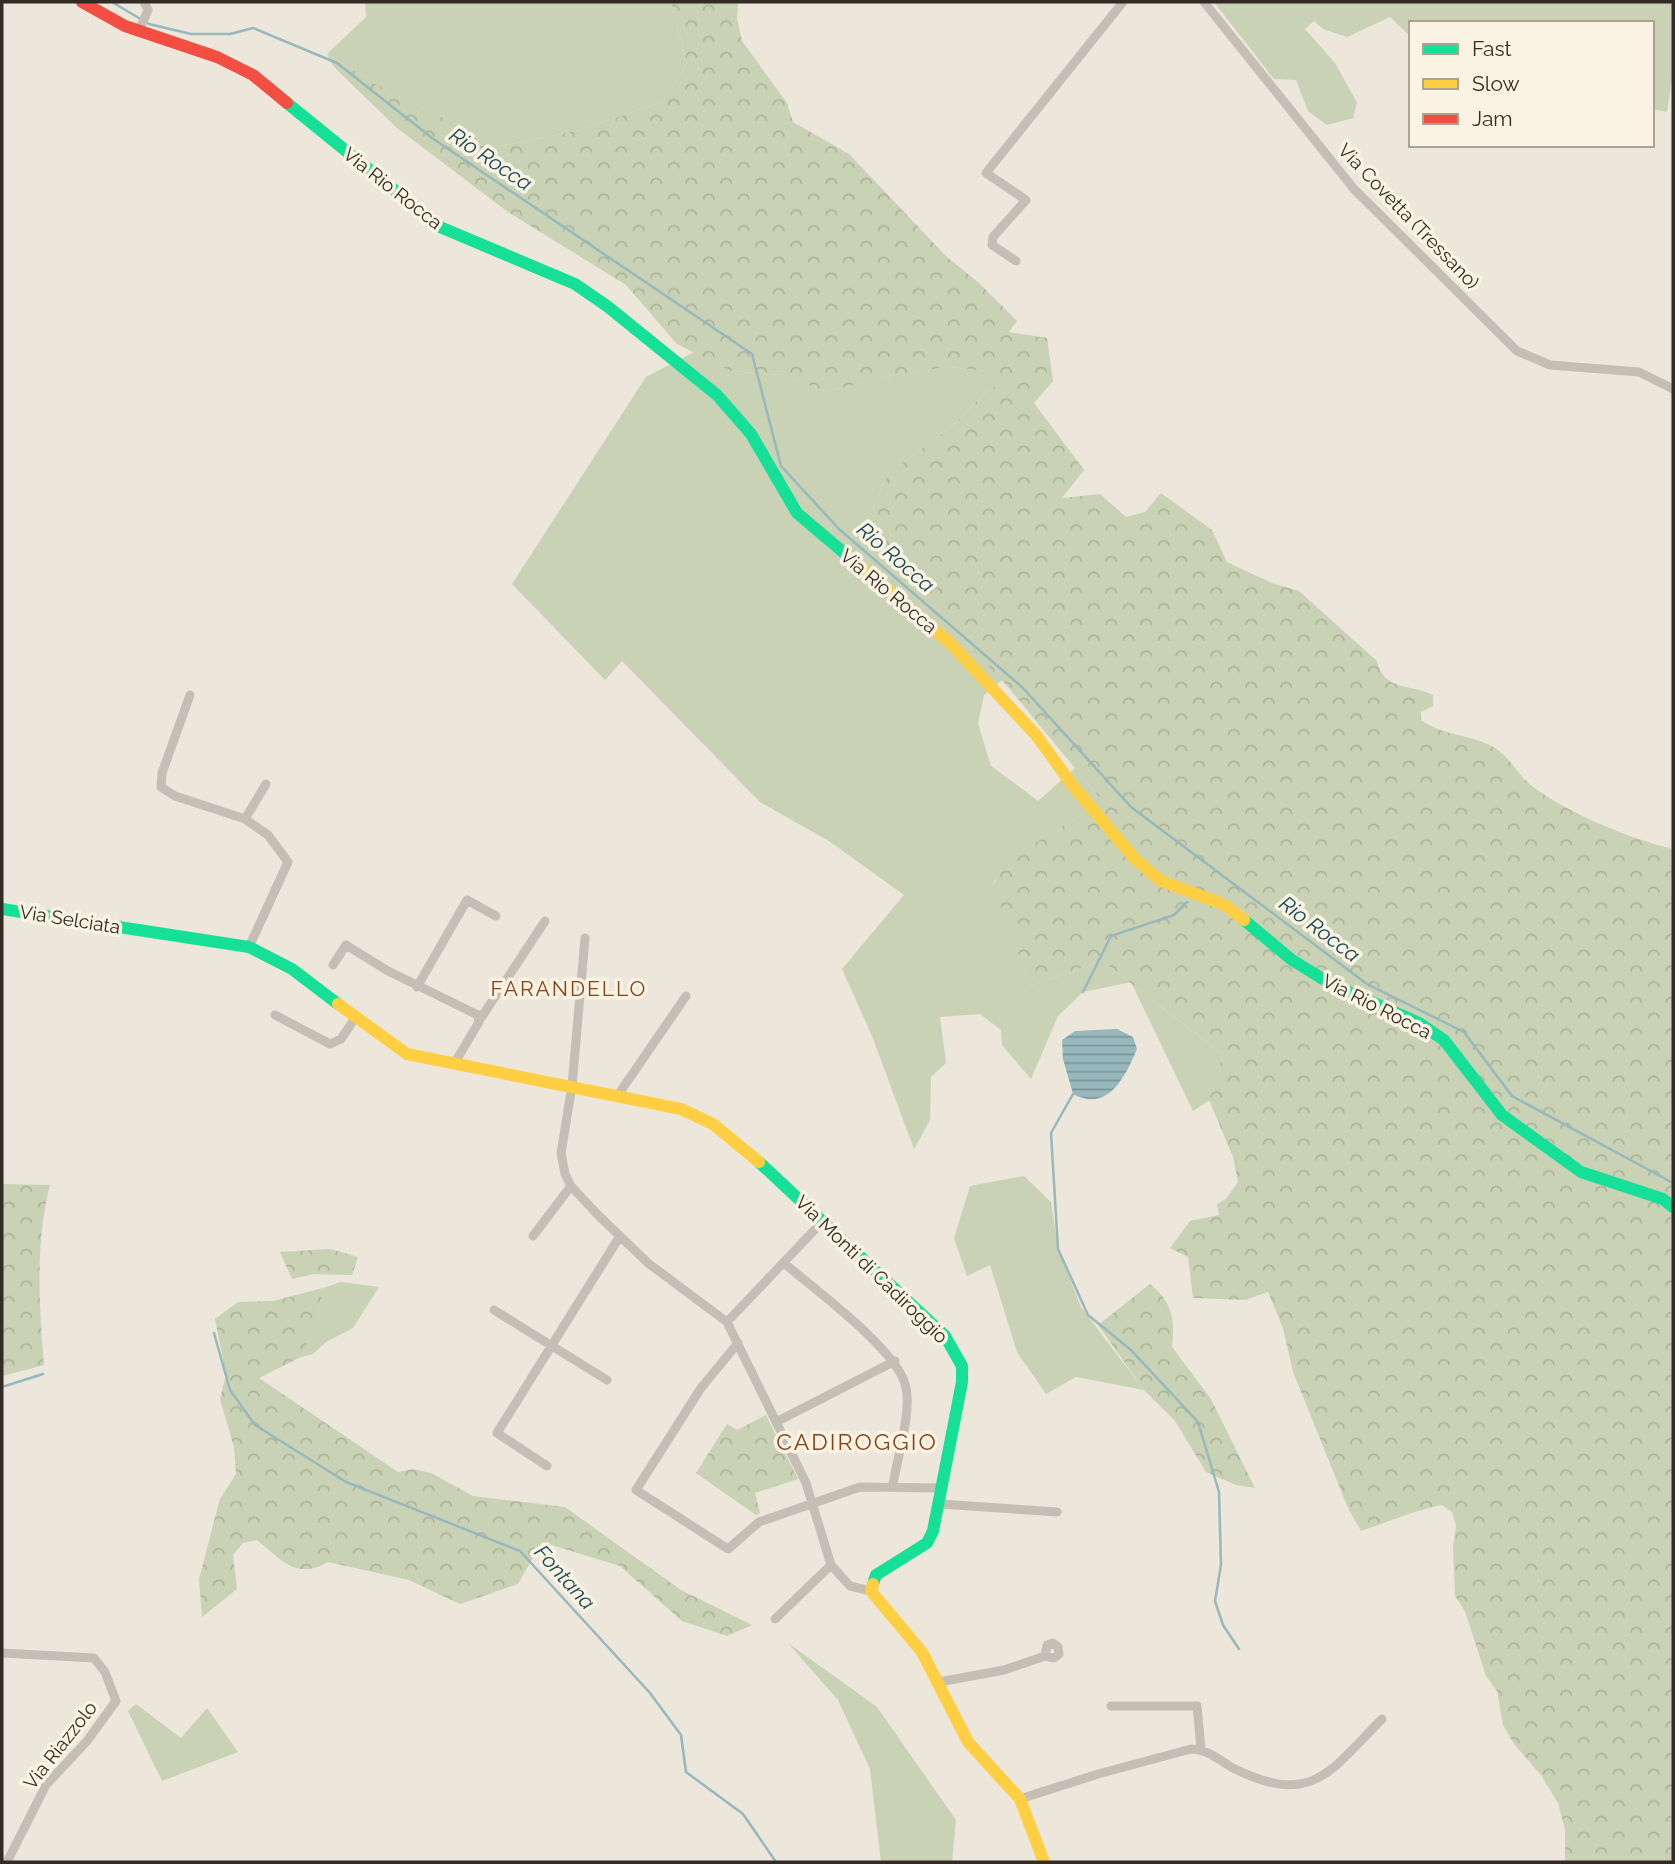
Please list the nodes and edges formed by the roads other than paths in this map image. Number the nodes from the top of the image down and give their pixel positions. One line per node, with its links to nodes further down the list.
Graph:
1 (82, 2): 5 (street, Via Rio Rocca)
2 (144, 2): 5 (street)
3 (1124, 2): 6 (street)
4 (1204, 2): 7 (street, Via Covetta (Tressano))
5 (142, 24): 27 (street, Via Rio Rocca)
6 (1016, 261)
7 (1673, 388)
8 (190, 695): 10 (street)
9 (266, 784): 10 (street)
10 (245, 819): 16 (street)
11 (2, 909): 14 (street, Via Selciata)
12 (496, 916): 18 (street)
13 (545, 921): 22 (street)
14 (138, 930): 16 (street, Via Monti di Cadiroggio)
15 (585, 938): 24 (street)
16 (249, 947): 21 (street, Via Monti di Cadiroggio)
17 (333, 965): 18 (street)
18 (417, 987): 22 (street)
19 (686, 996): 25 (street)
20 (275, 1015): 21 (street)
21 (355, 1018): 23 (street, Via Monti di Cadiroggio)
22 (481, 1018): 23 (street)
23 (454, 1064): 24 (street, Via Monti di Cadiroggio)
24 (572, 1086): 25 (street, Via Monti di Cadiroggio); 26 (street)
25 (618, 1095): 28 (street, Via Monti di Cadiroggio)
26 (570, 1185): 29 (street); 30 (street)
27 (1673, 1207)
28 (822, 1222): 31 (street); 41 (street, Via Monti di Cadiroggio)
29 (533, 1236)
30 (620, 1236): 33 (street); 35 (street)
31 (784, 1263): 33 (street); 36 (street)
32 (494, 1310): 35 (street)
33 (727, 1322): 34 (street)
34 (738, 1343): 38 (street); 42 (street)
35 (552, 1346): 37 (street); 39 (street)
36 (895, 1361): 38 (street); 40 (street)
37 (607, 1380)
38 (776, 1422): 42 (street)
39 (547, 1466)
40 (893, 1485): 41 (street); 42 (street)
41 (942, 1488): 43 (street, Via Monti di Cadiroggio)
42 (812, 1503): 45 (street)
43 (940, 1504): 44 (street); 46 (street, Via Monti di Cadiroggio)
44 (1058, 1512)
45 (831, 1565): 46 (street); 47 (street)
46 (871, 1591): 50 (street)
47 (775, 1619)
48 (2, 1654): 55 (street, Via Riazzolo)
49 (1045, 1656): 50 (street)
50 (939, 1682): 54 (street)
51 (1111, 1706): 53 (street)
52 (1382, 1719): 53 (street)
53 (1201, 1749): 54 (street)
54 (1020, 1799): 56 (street)
55 (7, 1862)
56 (1044, 1862)

